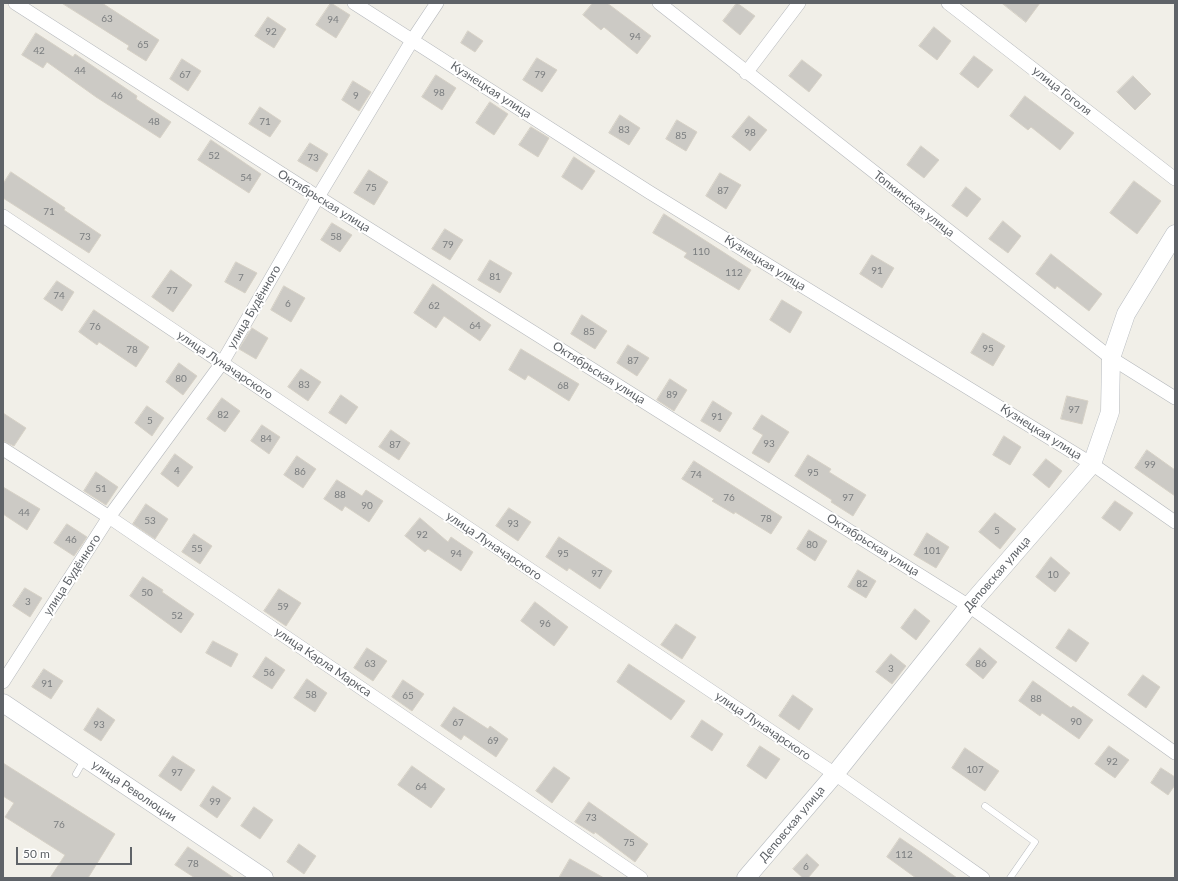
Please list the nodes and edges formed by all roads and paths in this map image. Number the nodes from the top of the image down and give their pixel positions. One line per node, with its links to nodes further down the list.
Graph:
1 (15, 3): 10 (street, Октябрьская улица)
2 (354, 3): 7 (street, Кузнецкая улица)
3 (437, 3): 7 (street, улица Будённого)
4 (659, 3): 8 (street, Топкинская улица)
5 (799, 3): 8 (street)
6 (948, 3): 9 (street, улица Гоголя)
7 (413, 39): 10 (street, улица Будённого); 17 (street, Кузнецкая улица)
8 (746, 73): 13 (street, Топкинская улица)
9 (1175, 179)
10 (318, 197): 14 (street, улица Будённого); 20 (street, Октябрьская улица)
11 (3, 216): 14 (street, улица Луначарского)
12 (1175, 234): 13 (street, Деповская улица)
13 (1112, 358): 15 (street, Топкинская улица); 17 (street, Деповская улица)
14 (222, 363): 18 (street, улица Будённого); 26 (street, улица Луначарского)
15 (1175, 398)
16 (3, 449): 18 (street, улица Карла Маркса)
17 (1092, 464): 19 (street, Кузнецкая улица); 20 (street, Деповская улица)
18 (109, 517): 21 (street, улица Будённого); 29 (street, улица Карла Маркса)
19 (1175, 522)
20 (969, 606): 23 (street, Октябрьская улица); 26 (street, Деповская улица)
21 (3, 682)
22 (3, 703): 24 (street, улица Революции)
23 (1175, 753)
24 (85, 758): 25 (lane); 28 (street, улица Революции)
25 (76, 774)
26 (835, 774): 30 (street, Деповская улица); 31 (street, улица Луначарского)
27 (985, 806): 32 (lane)
28 (264, 878)
29 (641, 878)
30 (746, 878)
31 (983, 878)
32 (1010, 878)

